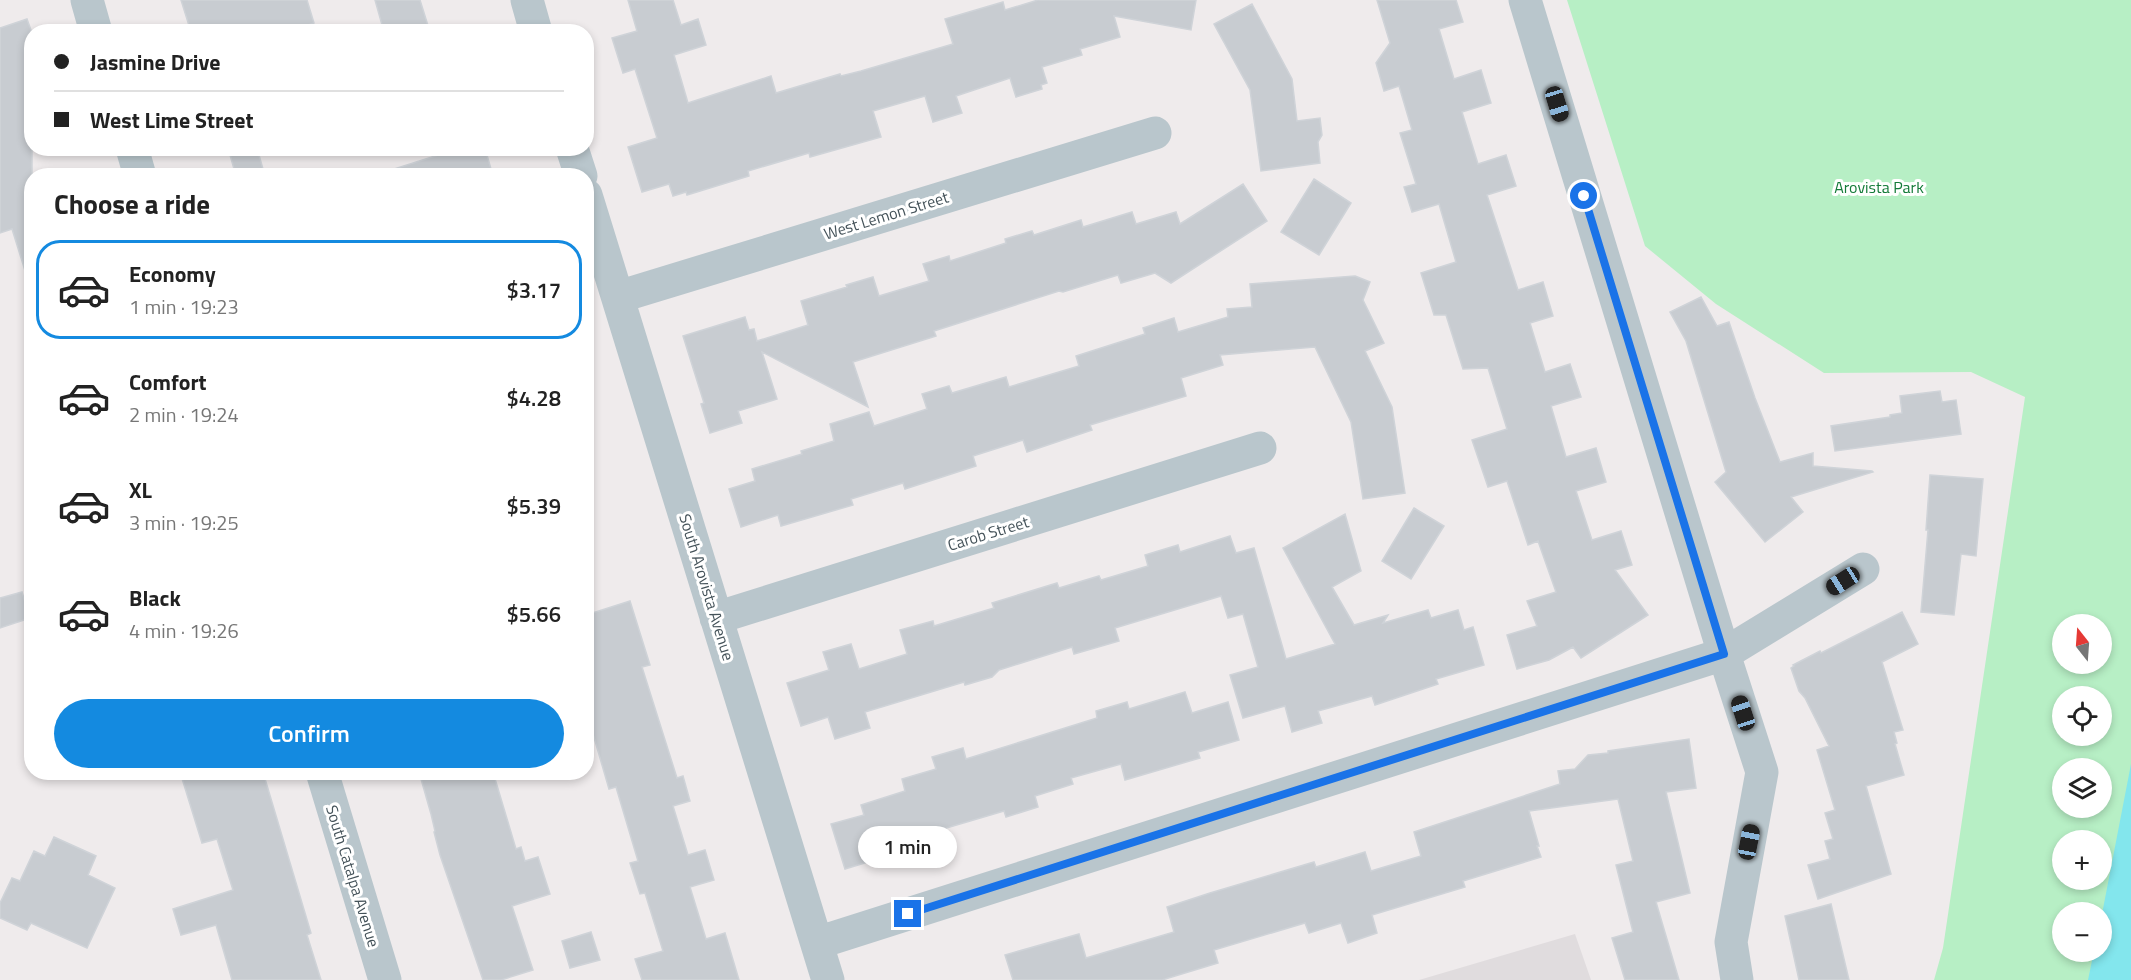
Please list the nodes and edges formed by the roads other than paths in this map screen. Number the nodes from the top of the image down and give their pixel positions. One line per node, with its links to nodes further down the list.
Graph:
1 (87, 0): 4 (street)
2 (526, 0): 5 (street)
3 (1525, 0): 12 (street)
4 (94, 24)
5 (534, 24)
6 (1155, 133): 8 (street, West Lemon Street)
7 (594, 220): 8 (street, South Arovista Avenue)
8 (618, 297): 11 (street, South Arovista Avenue)
9 (1260, 448): 11 (street, Carob Street)
10 (1863, 569): 12 (street)
11 (716, 618): 14 (street, South Arovista Avenue)
12 (1724, 654): 14 (street); 17 (street)
13 (324, 780): 15 (street, South Catalpa Avenue)
14 (817, 943): 16 (street, South Arovista Avenue)
15 (385, 980)
16 (828, 980)
17 (1737, 980)

